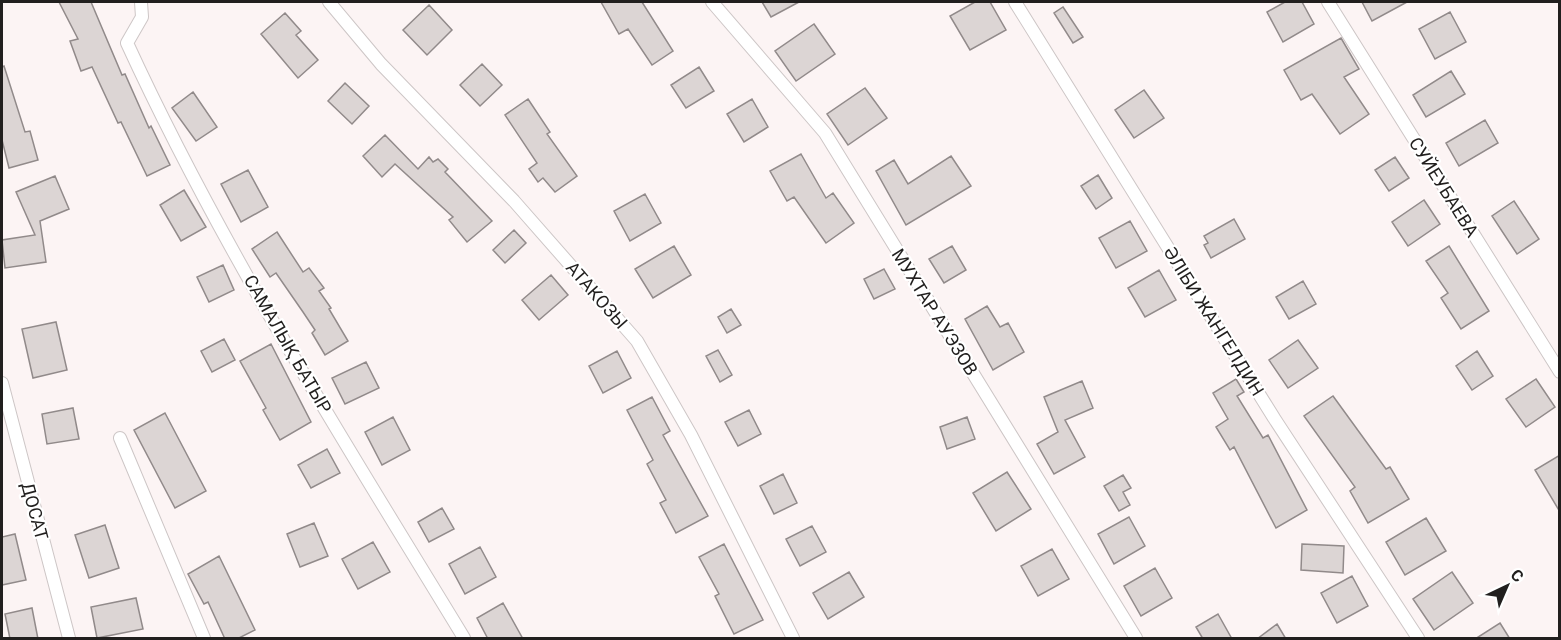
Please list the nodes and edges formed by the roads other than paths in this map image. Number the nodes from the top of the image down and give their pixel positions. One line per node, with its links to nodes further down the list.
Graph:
1 (141, 2): 11 (street, САМАЛЫҚ БАТЫР)
2 (329, 2): 12 (street, АТАКОЗЫ)
3 (712, 2): 13 (street, МУХТАР АУЭЗОВ)
4 (1015, 2): 14 (street, ӘЛІБИ ЖАНГЕЛДИН)
5 (1328, 2): 6 (street, СУЙЕУБАЕВА)
6 (1560, 372)
7 (2, 383): 9 (street, ДОСАТ)
8 (120, 438): 10 (street)
9 (69, 639)
10 (204, 639)
11 (464, 639)
12 (793, 639)
13 (1136, 639)
14 (1418, 639)

